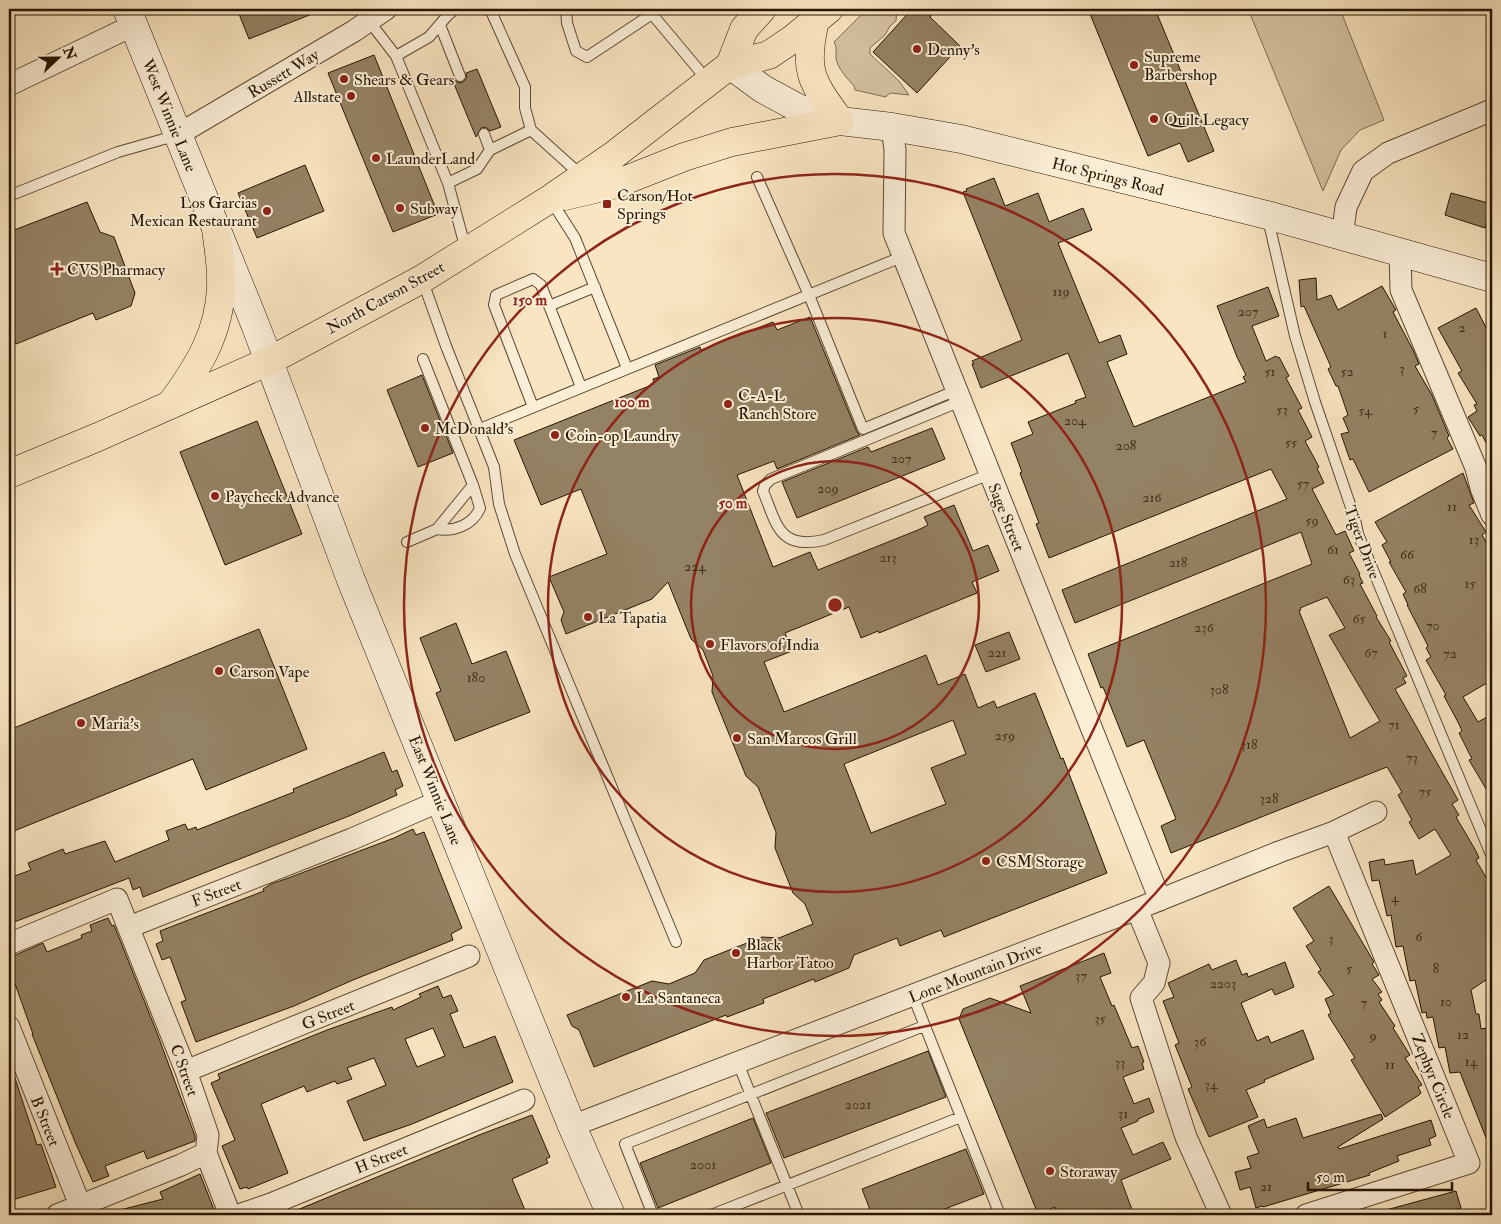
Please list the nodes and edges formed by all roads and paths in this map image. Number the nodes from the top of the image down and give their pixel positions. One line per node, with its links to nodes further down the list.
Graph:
1 (455, 9): 8 (lane)
2 (490, 9): 17 (lane)
3 (566, 9): 12 (lane)
4 (762, 9): 10 (main road, North Carson Street)
5 (377, 15): 9 (lane); 18 (street, Russett Way)
6 (822, 15): 10 (main road, North Carson Street); 15 (main road)
7 (130, 17): 13 (street); 18 (street, West Winnie Lane)
8 (440, 25): 9 (lane); 11 (lane)
9 (396, 56): 23 (lane)
10 (730, 65): 12 (main road, North Carson Street); 15 (street, Hot Springs Road)
11 (460, 76)
12 (709, 82): 21 (main road, North Carson Street)
13 (9, 85)
14 (1492, 110): 28 (street)
15 (840, 121): 16 (street, Hot Springs Road); 25 (main road)
16 (892, 127): 26 (street, Hot Springs Road); 31 (street, Sage Street)
17 (531, 130): 20 (lane); 21 (lane)
18 (179, 134): 24 (lane); 27 (street, West Winnie Lane)
19 (484, 134): 20 (lane)
20 (490, 150): 23 (lane)
21 (583, 176): 25 (main road, North Carson Street)
22 (757, 177): 35 (lane)
23 (448, 182): 29 (lane)
24 (9, 196)
25 (550, 199): 29 (main road, North Carson Street); 34 (lane)
26 (1268, 215): 28 (street, Hot Springs Road); 54 (lane, Tiger Drive)
27 (216, 228): 38 (street, West Winnie Lane); 42 (main road)
28 (1342, 237): 30 (street, Hot Springs Road)
29 (466, 251): 32 (main road, North Carson Street)
30 (1400, 254): 33 (street, Hot Springs Road); 48 (street)
31 (904, 256): 35 (lane); 41 (street, Sage Street)
32 (422, 278): 38 (main road, North Carson Street); 44 (lane)
33 (1492, 278)
34 (595, 287): 36 (lane); 39 (lane)
35 (809, 295): 39 (lane); 41 (lane)
36 (549, 306): 40 (lane); 43 (lane)
37 (423, 359): 47 (lane)
38 (269, 361): 42 (main road, North Carson Street); 51 (street, East Winnie Lane)
39 (627, 368): 40 (lane)
40 (581, 387): 43 (lane)
41 (959, 396): 46 (street, Sage Street); 46 (lane)
42 (170, 406): 45 (main road, North Carson Street)
43 (533, 407): 44 (lane)
44 (480, 429): 58 (lane)
45 (9, 474)
46 (990, 474): 55 (street, Sage Street)
47 (473, 485): 49 (lane); 49 (lane)
48 (1492, 515)
49 (437, 529): 50 (lane)
50 (408, 542)
51 (440, 801): 57 (street, F Street); 69 (street, East Winnie Lane)
52 (1376, 812): 53 (street, Lone Mountain Drive)
53 (1334, 832): 55 (street, Lone Mountain Drive); 82 (street, Zephyr Circle)
54 (1492, 857)
55 (1160, 900): 56 (street, Lone Mountain Drive)
56 (1137, 909): 61 (street, Lone Mountain Drive); 81 (street)
57 (129, 927): 59 (street); 65 (street, C Street)
58 (676, 942)
59 (9, 944)
60 (469, 956): 65 (street, G Street)
61 (913, 996): 62 (lane); 64 (street, Lone Mountain Drive)
62 (924, 1026): 66 (lane); 68 (lane)
63 (9, 1027): 72 (street, B Street)
64 (738, 1062): 66 (lane); 69 (street, Lone Mountain Drive)
65 (186, 1071): 70 (street, C Street)
66 (750, 1095): 71 (lane); 77 (lane)
67 (524, 1100): 75 (street, H Street)
68 (961, 1117): 71 (lane); 80 (lane)
69 (572, 1126): 76 (street, East Winnie Lane)
70 (206, 1153): 72 (street); 74 (street, C Street)
71 (787, 1185): 78 (lane); 79 (lane)
72 (82, 1210): 73 (street)
73 (57, 1215)
74 (230, 1215)
75 (239, 1215)
76 (611, 1215)
77 (653, 1215)
78 (711, 1215)
79 (799, 1215)
80 (999, 1215)
81 (1221, 1215)
82 (1306, 1215)

